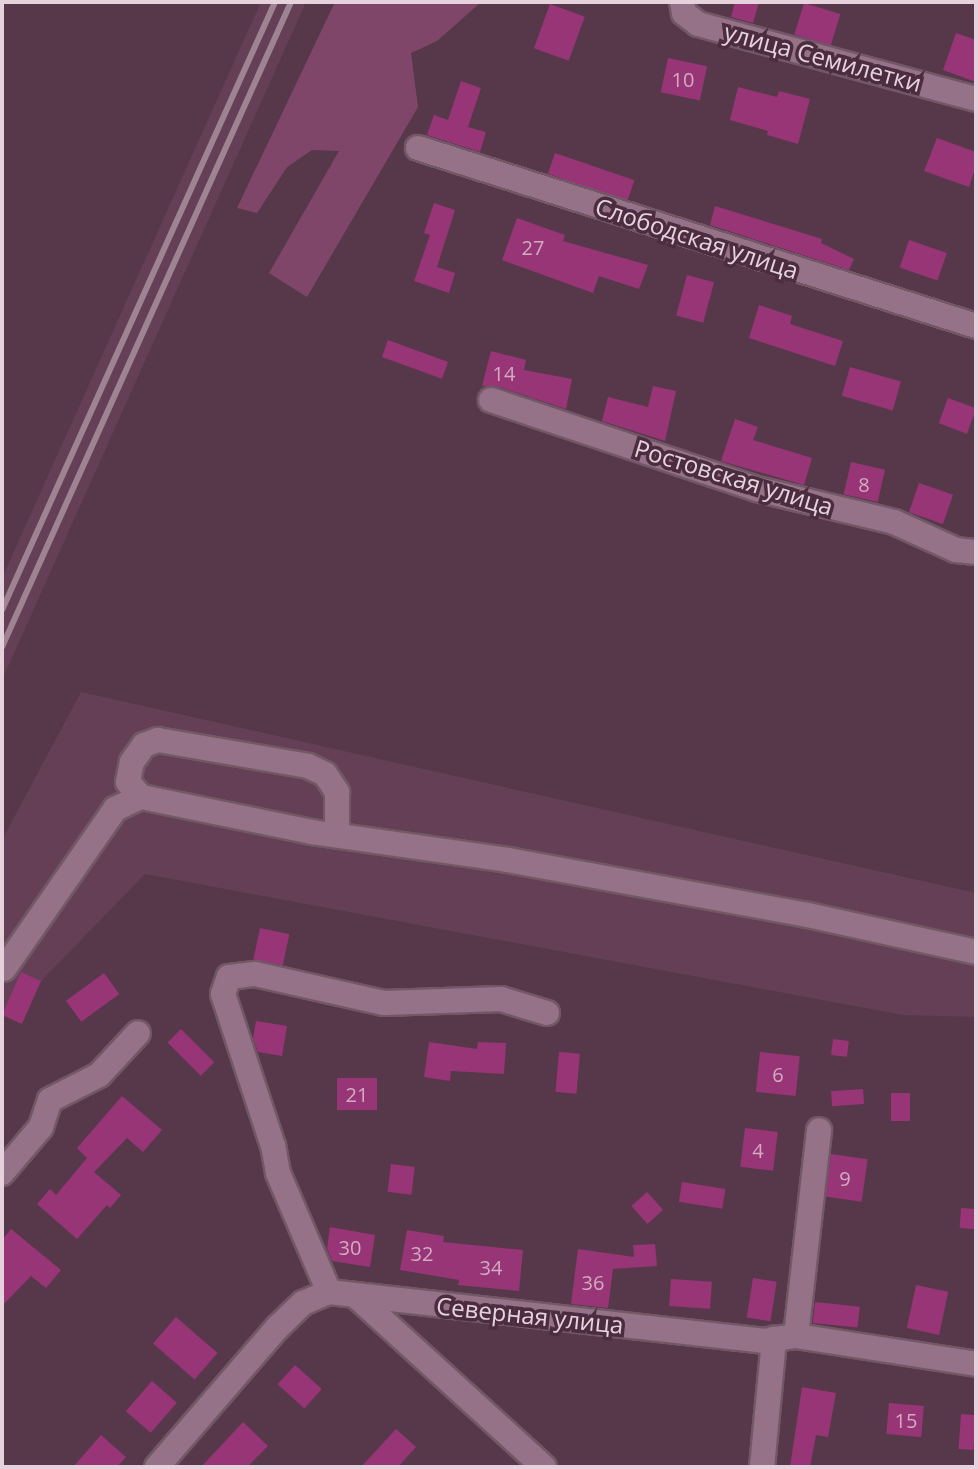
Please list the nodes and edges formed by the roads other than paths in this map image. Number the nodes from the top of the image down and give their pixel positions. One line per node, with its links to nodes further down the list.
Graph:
1 (682, 2): 2 (street, улица Семилетки)
2 (976, 99)
3 (418, 148): 4 (street, Слободская улица)
4 (976, 326)
5 (491, 400): 6 (street, Ростовская улица)
6 (976, 552)
7 (141, 797): 8 (street); 8 (street); 10 (street)
8 (337, 833): 9 (street)
9 (976, 952)
10 (4, 969)
11 (547, 1013): 15 (street)
12 (138, 1033): 14 (street)
13 (819, 1130): 17 (street)
14 (2, 1173)
15 (329, 1292): 16 (street, Северная улица); 19 (street)
16 (356, 1296): 17 (street, Северная улица); 20 (street)
17 (785, 1338): 18 (street, Северная улица); 21 (street)
18 (976, 1364)
19 (157, 1467)
20 (544, 1467)
21 (762, 1467)

